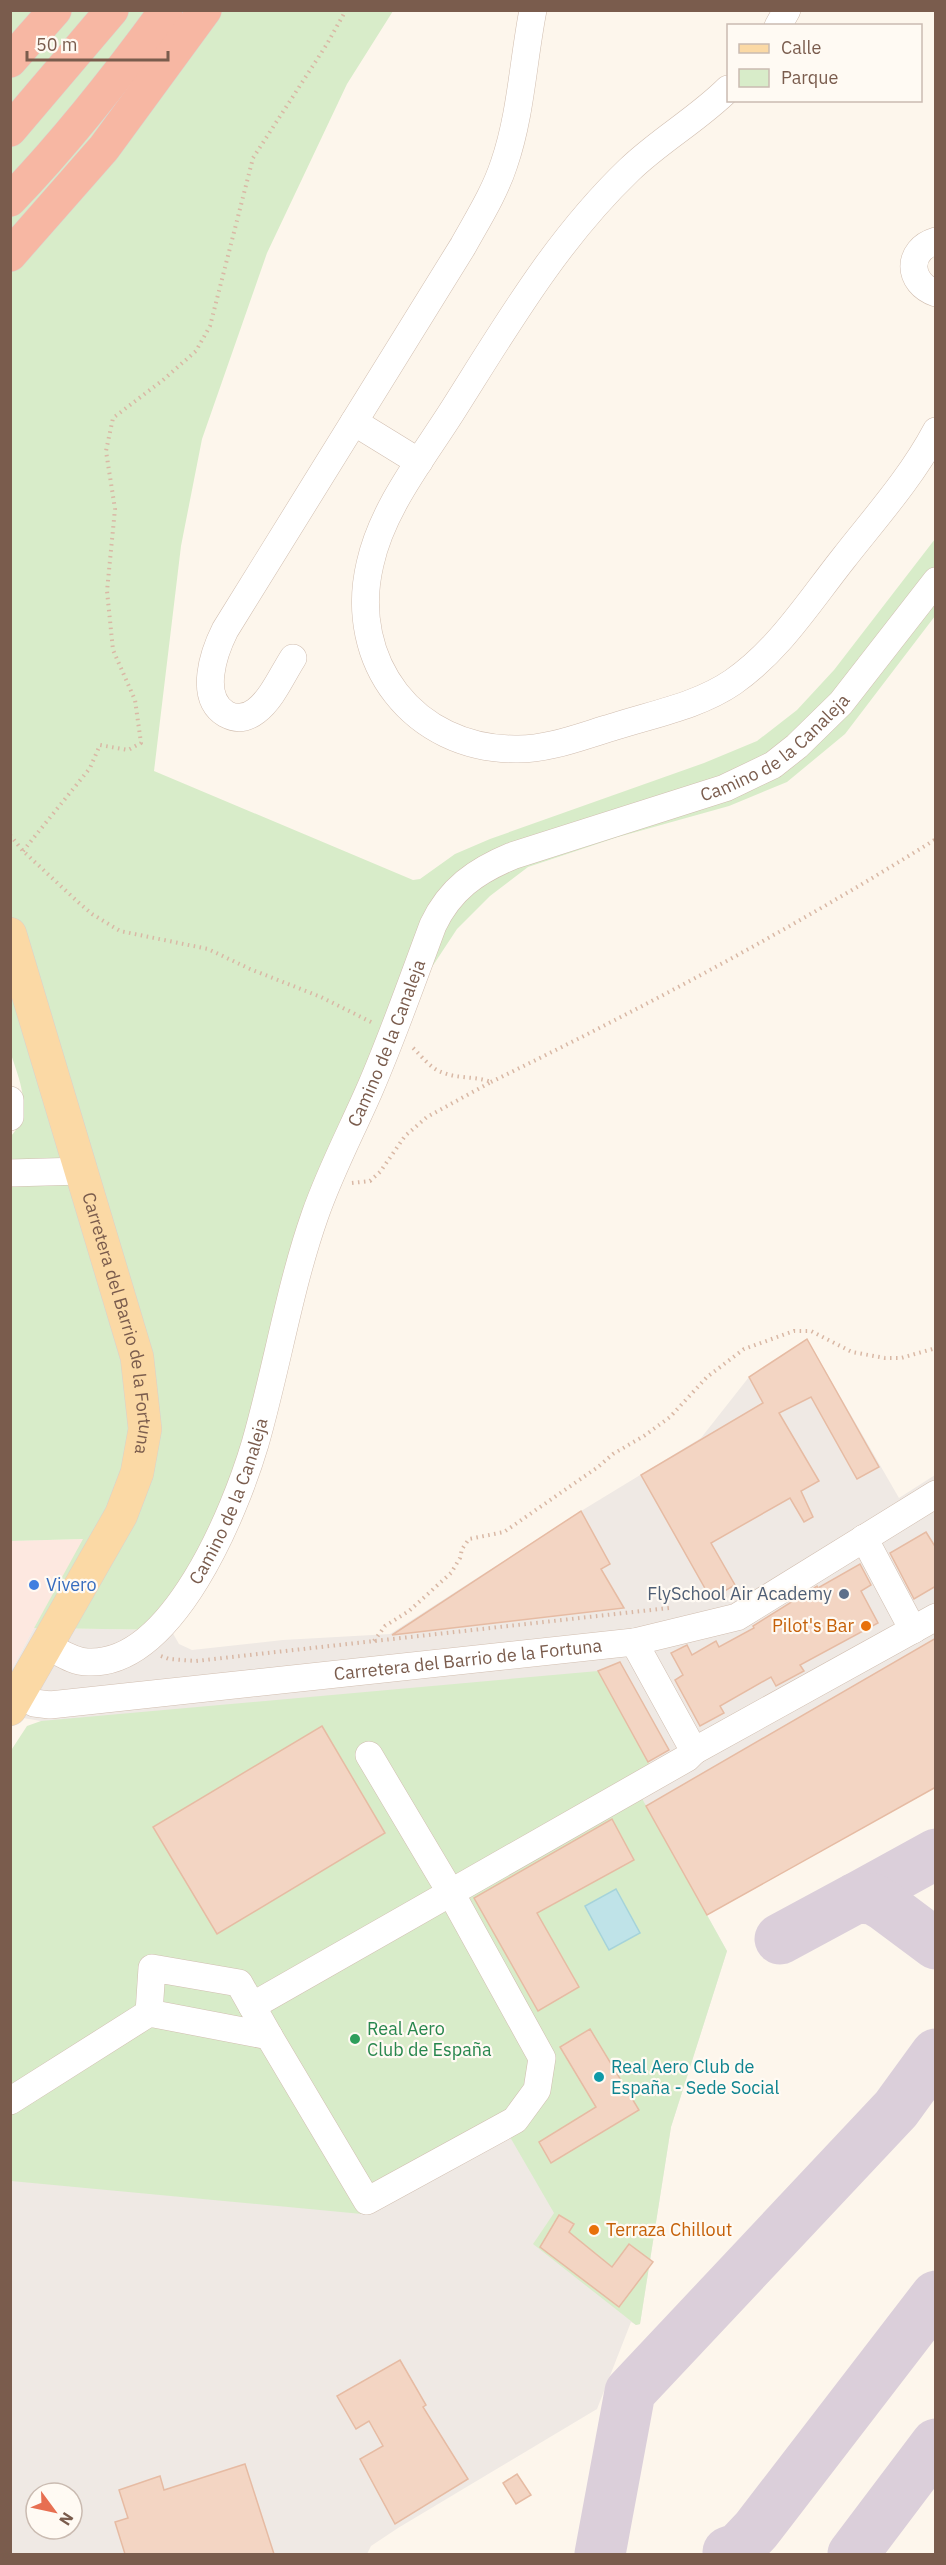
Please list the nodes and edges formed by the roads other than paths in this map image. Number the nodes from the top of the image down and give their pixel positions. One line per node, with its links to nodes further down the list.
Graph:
1 (55, 10): 8 (highway)
2 (112, 10): 10 (highway)
3 (166, 10): 11 (highway)
4 (205, 10): 13 (highway)
5 (533, 10): 15 (street)
6 (787, 10): 7 (street)
7 (779, 24)
8 (10, 61)
9 (727, 90): 17 (street)
10 (10, 130)
11 (10, 200)
12 (936, 241): 14 (street)
13 (10, 255)
14 (936, 293)
15 (354, 422): 17 (street); 19 (street)
16 (936, 431): 17 (street)
17 (419, 462)
18 (936, 581): 29 (street, Camino de la Canaleja)
19 (293, 658)
20 (10, 934): 23 (main road, Carretera del Barrio de la Fortuna)
21 (10, 1100): 22 (street)
22 (10, 1117)
23 (82, 1171): 24 (street); 29 (main road, Carretera del Barrio de la Fortuna)
24 (10, 1173)
25 (936, 1494): 26 (street, Carretera del Barrio de la Fortuna)
26 (864, 1538): 27 (street); 28 (street, Carretera del Barrio de la Fortuna)
27 (924, 1623): 31 (street)
28 (634, 1642): 30 (street, Carretera del Barrio de la Fortuna); 31 (street)
29 (47, 1646): 30 (main road, Carretera del Barrio de la Fortuna)
30 (15, 1702)
31 (694, 1750): 33 (street)
32 (369, 1755): 33 (street)
33 (451, 1893): 34 (street); 36 (street)
34 (252, 2006): 35 (street); 36 (street)
35 (150, 2013): 36 (street); 37 (street)
36 (269, 2036)
37 (10, 2101)

